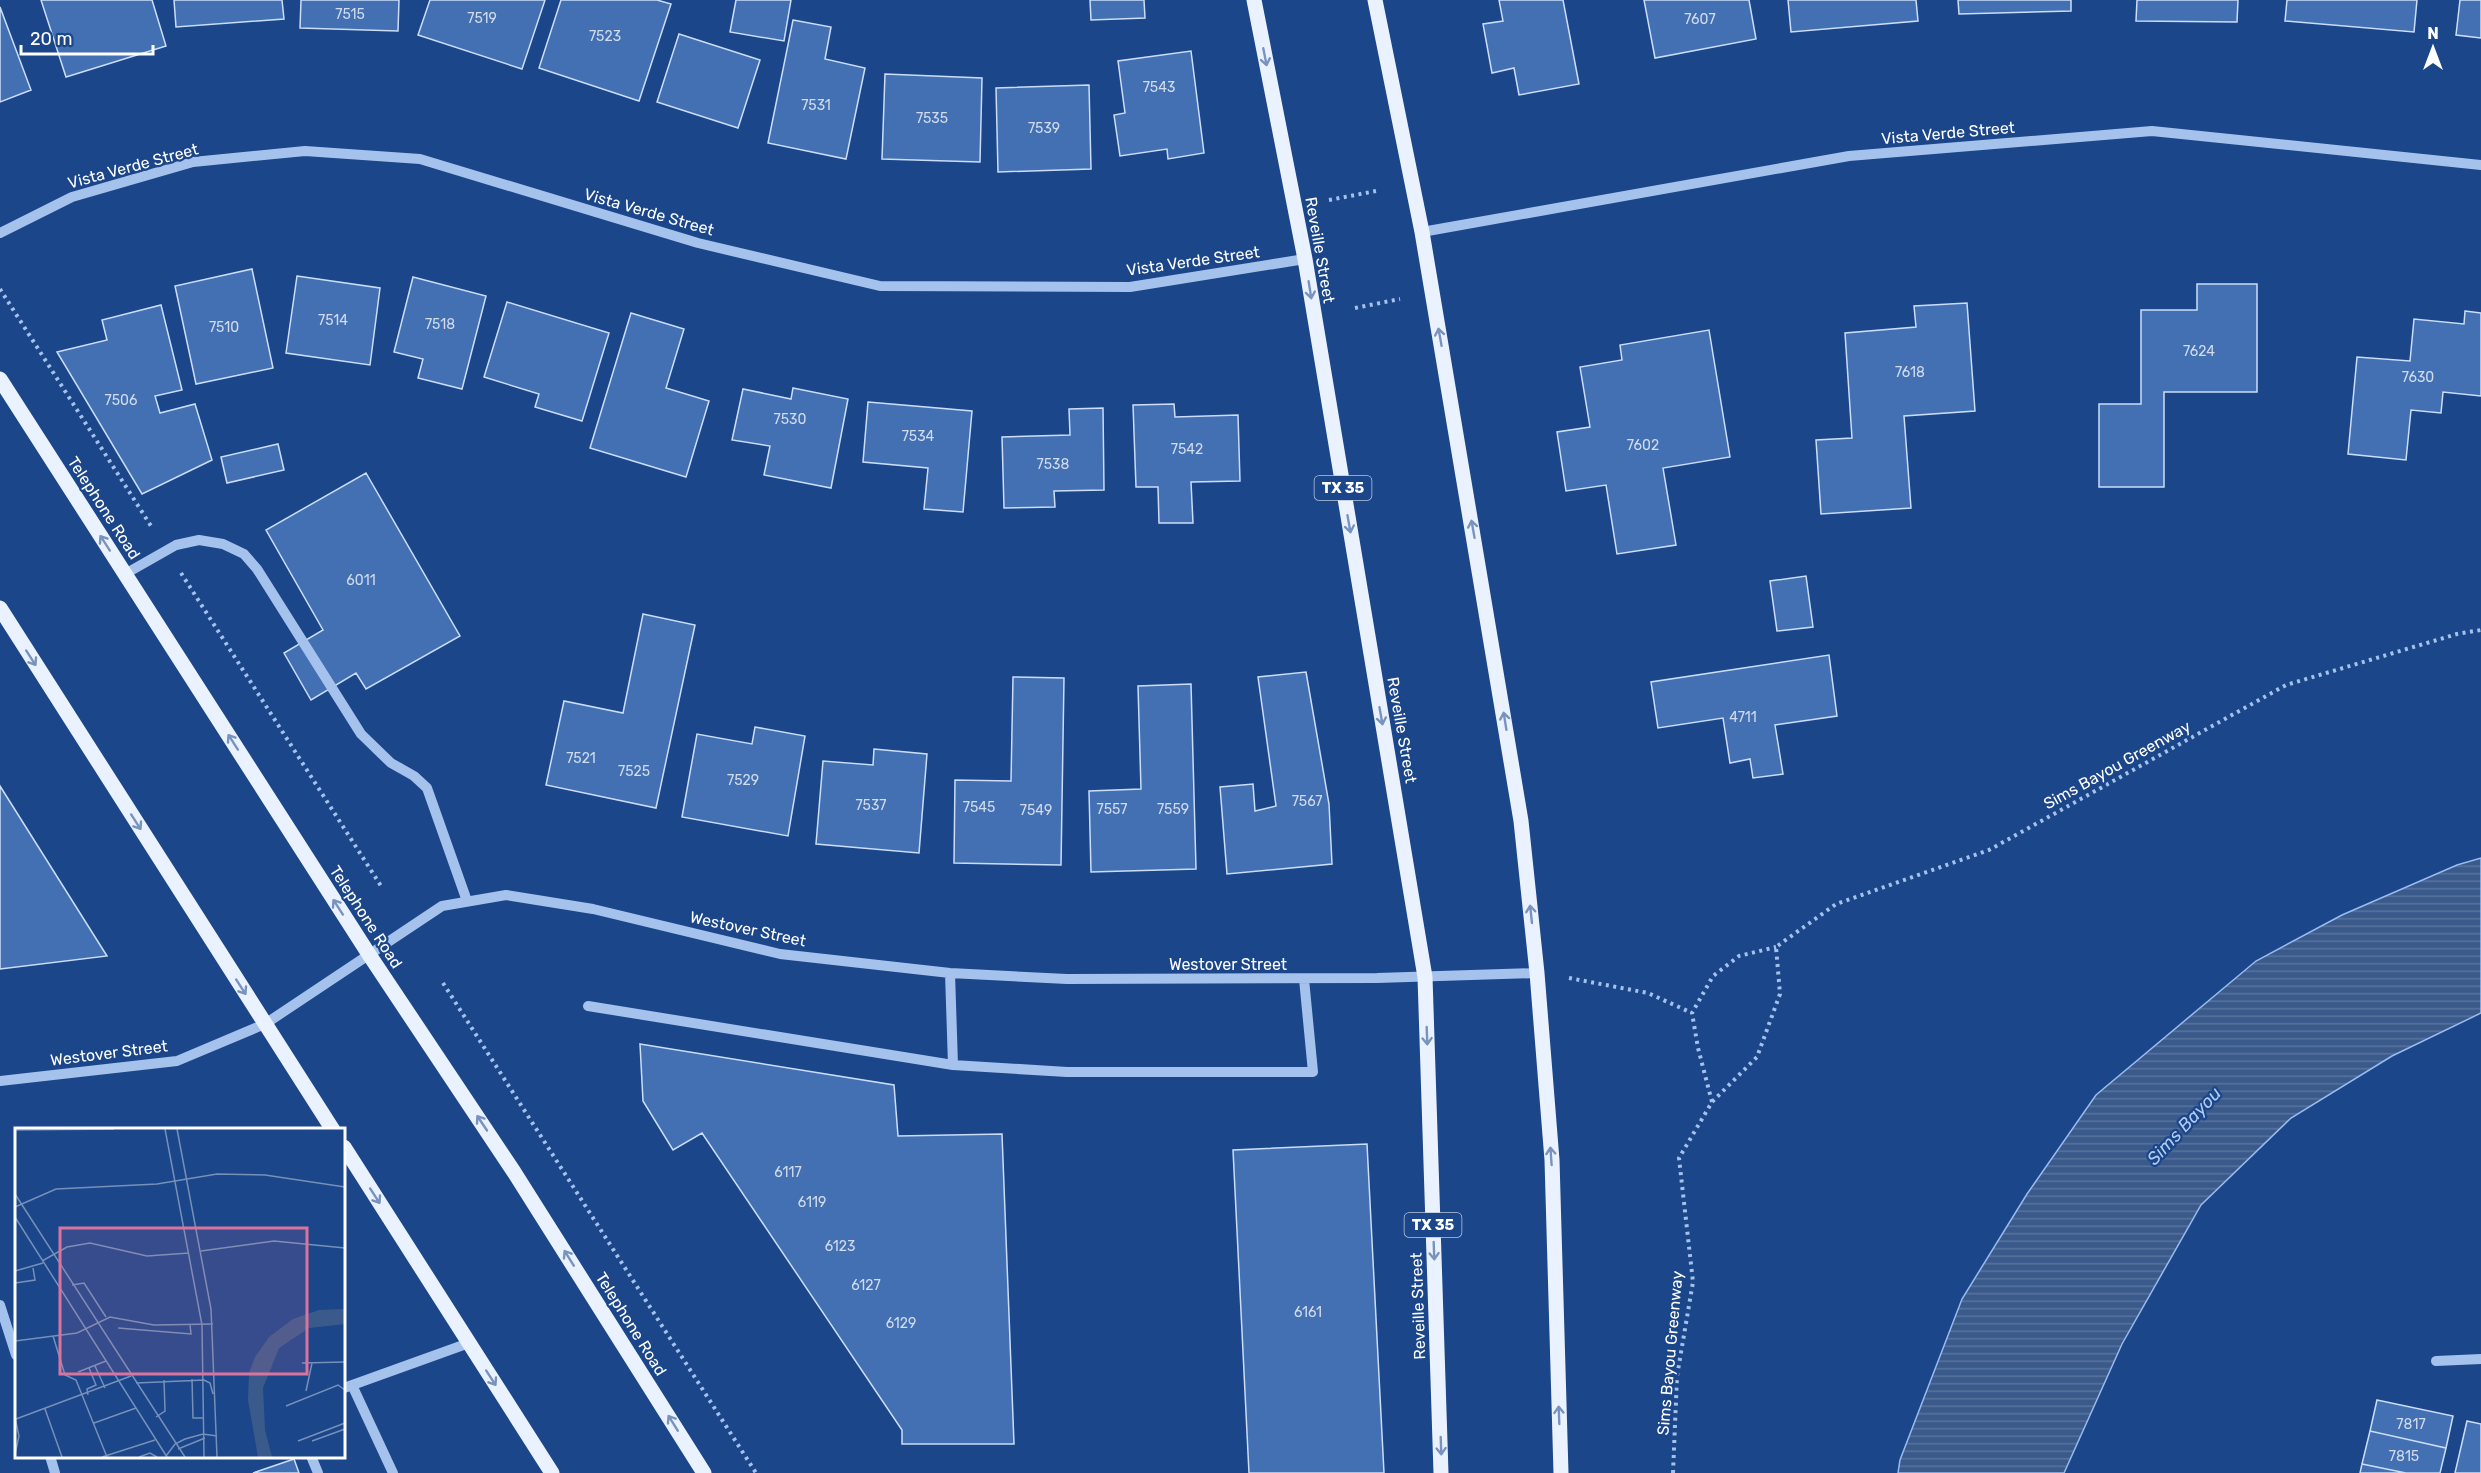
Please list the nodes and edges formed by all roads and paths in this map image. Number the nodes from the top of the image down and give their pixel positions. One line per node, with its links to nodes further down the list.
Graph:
1 (1254, 0): 8 (main road, Reveille Street / TX 35, one-way to 8)
2 (1375, 0): 6 (main road)
3 (2481, 165): 6 (street, Vista Verde Street)
4 (1376, 191): 5 (path)
5 (1329, 200)
6 (1422, 232): 22 (main road, one-way to 6)
7 (0, 233): 8 (street, Vista Verde Street)
8 (1305, 259): 23 (main road, Reveille Street / TX 35, one-way to 23)
9 (0, 289): 13 (path)
10 (1400, 299): 11 (path)
11 (1355, 308)
12 (0, 379): 14 (main road, Telephone Road, one-way to 12)
13 (167, 550): 14 (street); 17 (path); 18 (street)
14 (125, 574): 20 (main road, Telephone Road, one-way to 14)
15 (0, 609): 28 (main road, one-way to 28)
16 (2481, 630): 19 (path, Sims Bayou Greenway)
17 (381, 886)
18 (467, 902): 20 (street, Westover Street); 21 (street, Westover Street)
19 (1776, 947): 27 (path, Sims Bayou Greenway); 31 (path, Sims Bayou Greenway)
20 (370, 956): 28 (street, Westover Street); 46 (main road, Telephone Road, one-way to 20)
21 (950, 973): 24 (street, Westover Street); 29 (street)
22 (1538, 973): 23 (street, Westover Street); 27 (path); 49 (main road, one-way to 22)
23 (1425, 977): 24 (street, Westover Street); 48 (main road, Reveille Street / TX 35, one-way to 48)
24 (1304, 978): 29 (street)
25 (443, 983): 47 (path)
26 (588, 1006): 29 (street)
27 (1692, 1013): 31 (path)
28 (265, 1024): 30 (street, Westover Street); 32 (main road)
29 (953, 1065)
30 (0, 1081)
31 (1713, 1102): 50 (path, Sims Bayou Greenway)
32 (332, 1128)
33 (345, 1149): 35 (main road, one-way to 35)
34 (0, 1305): 36 (street)
35 (469, 1343): 39 (street); 45 (main road, one-way to 45)
36 (15, 1352)
37 (2481, 1359): 38 (street)
38 (2436, 1361)
39 (348, 1387): 44 (street)
40 (51, 1458): 42 (street)
41 (312, 1458): 43 (street)
42 (55, 1473)
43 (318, 1473)
44 (393, 1473)
45 (552, 1473)
46 (704, 1473)
47 (756, 1473)
48 (1442, 1473)
49 (1561, 1473)
50 (1673, 1473)

